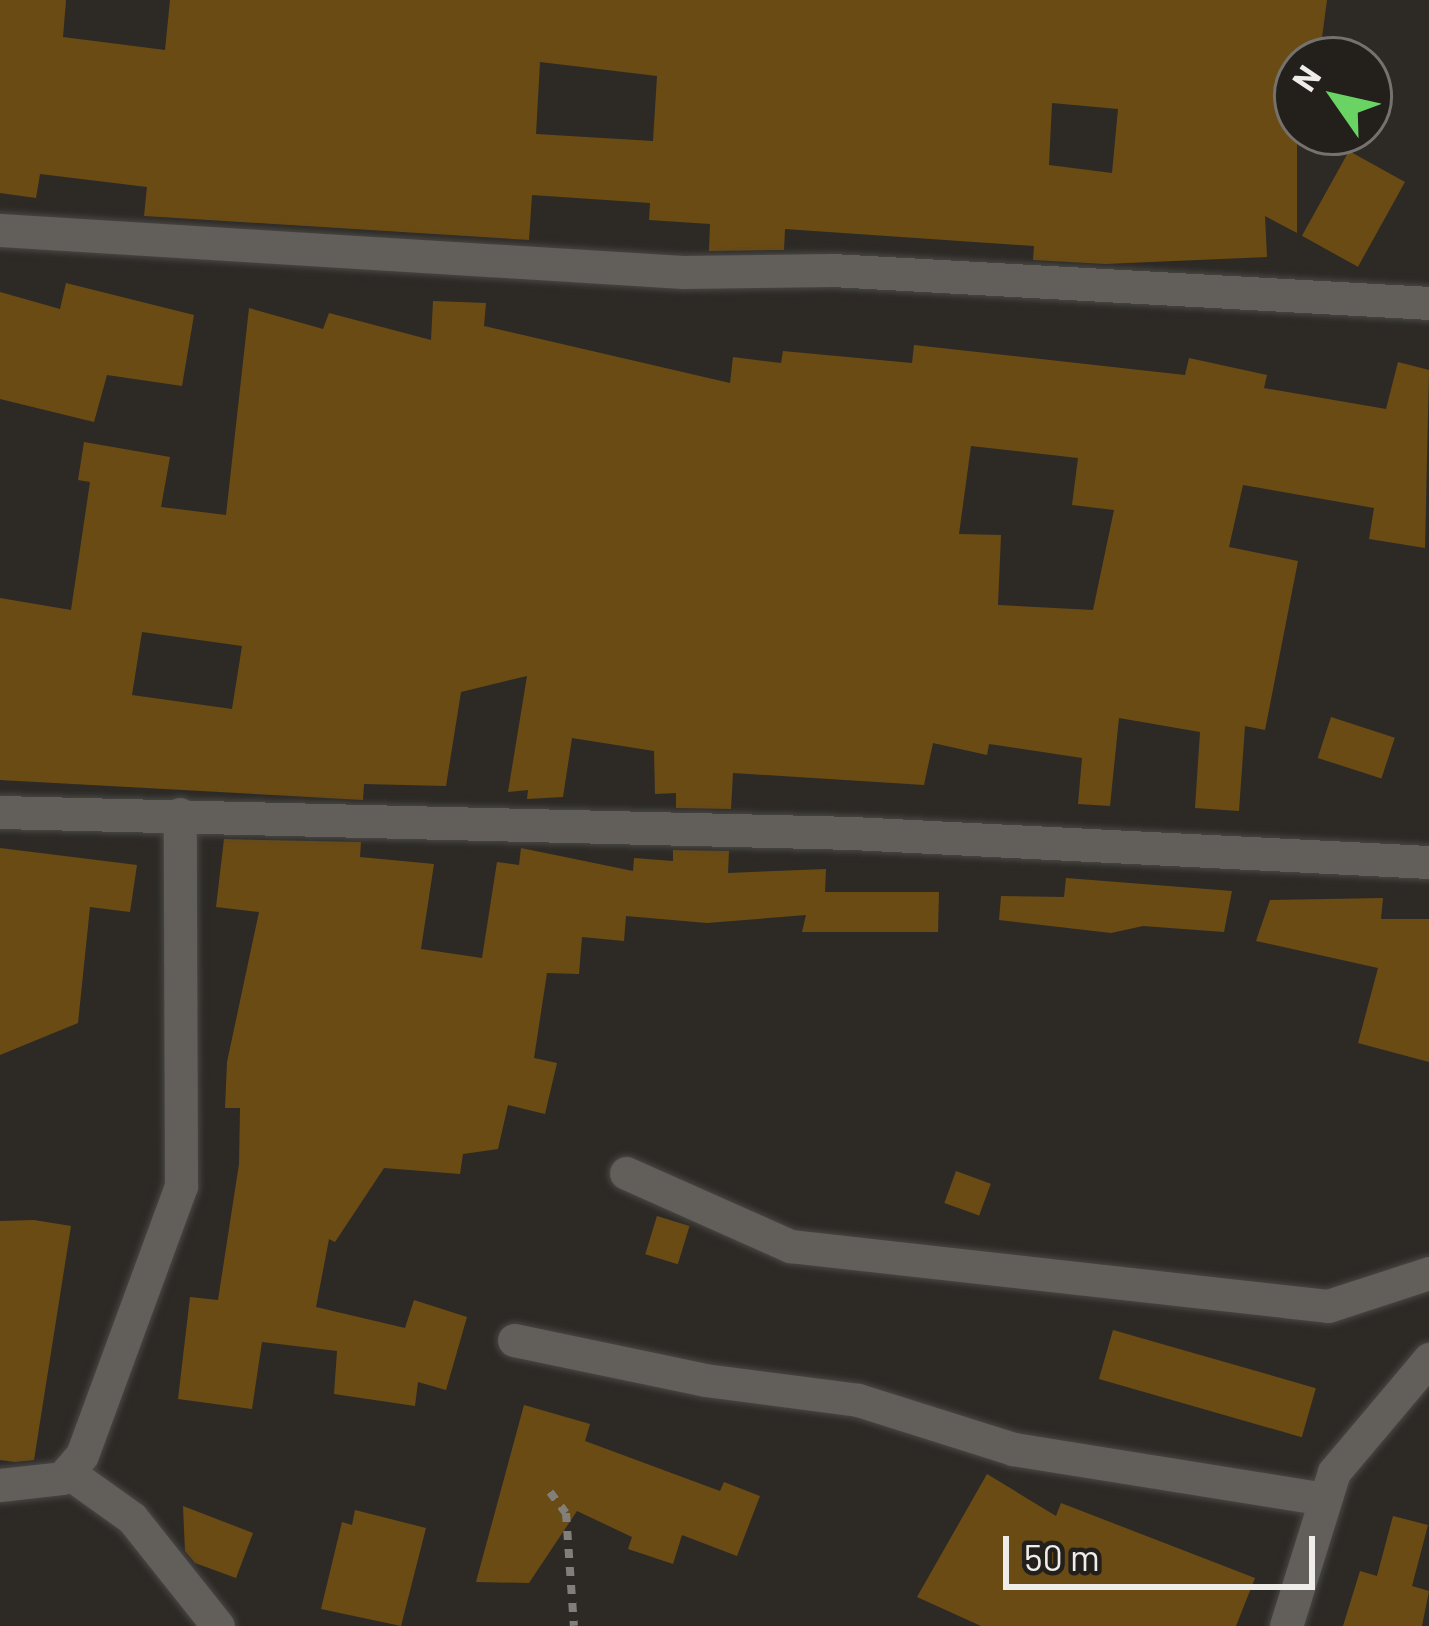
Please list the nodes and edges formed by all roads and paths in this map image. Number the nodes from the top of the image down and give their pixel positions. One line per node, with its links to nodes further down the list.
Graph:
1 (0, 230): 2 (street)
2 (1429, 303)
3 (0, 812): 4 (street)
4 (180, 814): 5 (street); 10 (street)
5 (1429, 862)
6 (626, 1173): 7 (street)
7 (1429, 1273)
8 (514, 1340): 12 (street)
9 (1429, 1359): 12 (street)
10 (69, 1473): 11 (street); 14 (street)
11 (0, 1485)
12 (1329, 1485): 16 (street)
13 (550, 1492): 15 (path)
14 (218, 1626)
15 (574, 1626)
16 (1286, 1626)

